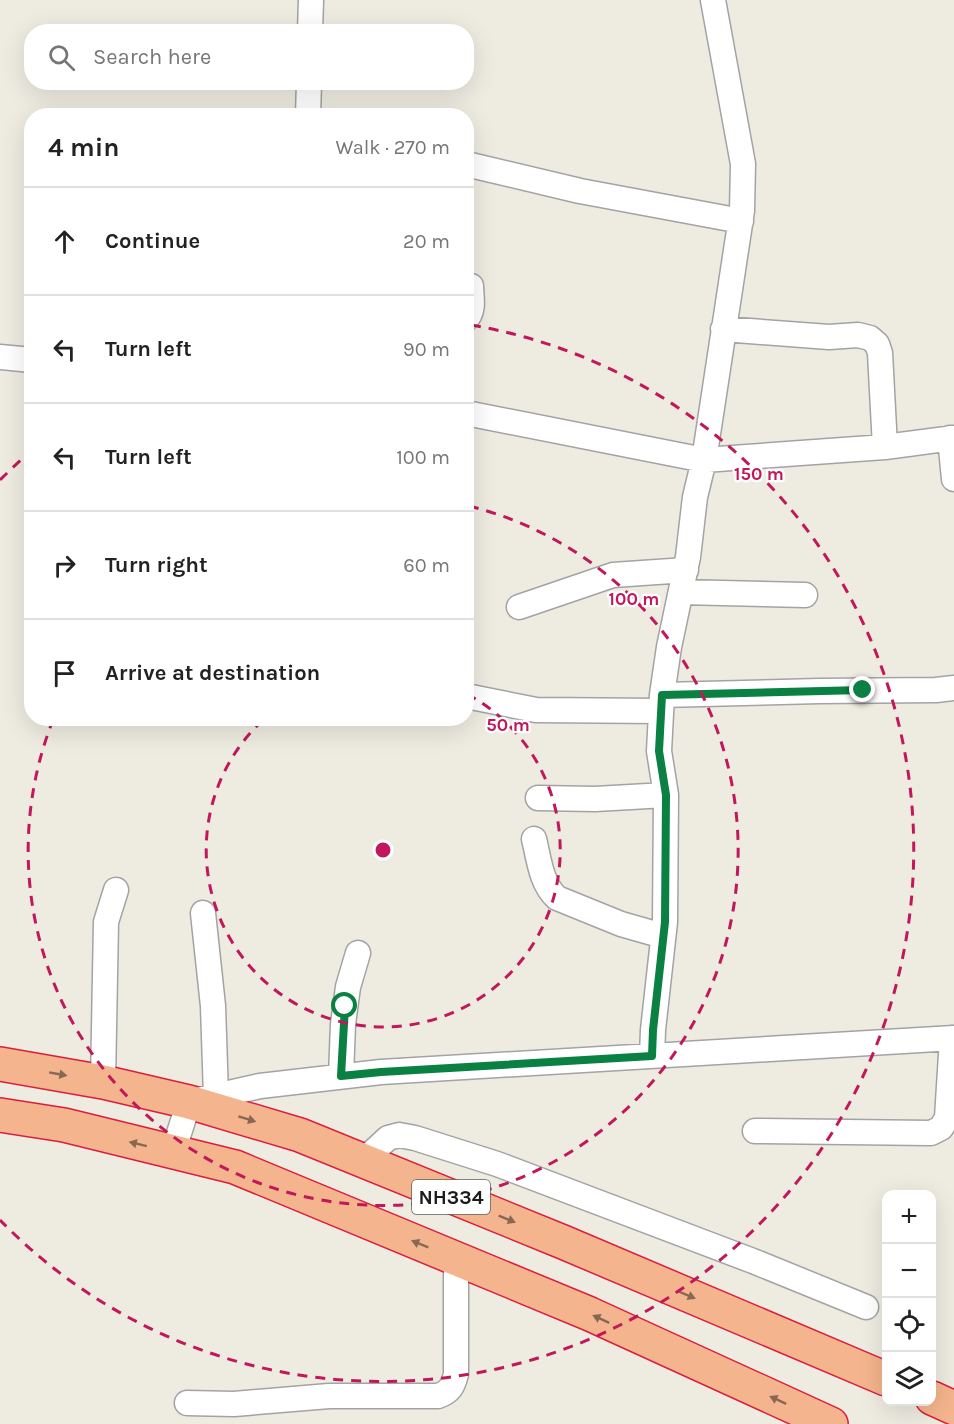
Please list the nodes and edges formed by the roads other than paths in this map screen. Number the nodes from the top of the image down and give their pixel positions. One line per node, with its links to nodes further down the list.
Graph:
1 (311, 0): 3 (street)
2 (713, 0): 7 (street)
3 (310, 24)
4 (309, 90): 5 (street)
5 (308, 108)
6 (474, 166): 7 (street)
7 (741, 221): 8 (street)
8 (723, 329): 13 (street); 14 (street)
9 (0, 357): 10 (street)
10 (24, 359)
11 (474, 415): 14 (street)
12 (952, 438): 13 (street); 15 (street)
13 (885, 447): 14 (street)
14 (704, 460): 16 (street)
15 (954, 479)
16 (683, 581): 17 (street); 18 (street); 21 (street)
17 (805, 595)
18 (519, 607)
19 (954, 688): 21 (street)
20 (474, 698): 21 (street)
21 (661, 703): 22 (street)
22 (666, 795): 23 (street); 27 (street)
23 (538, 798)
24 (534, 839): 27 (street)
25 (116, 890): 33 (street)
26 (203, 913): 34 (street)
27 (663, 936): 30 (street)
28 (358, 953): 32 (street)
29 (953, 1038): 30 (street); 36 (street)
30 (652, 1056): 32 (street)
31 (0, 1064): 33 (highway, NH334, one-way to 33)
32 (341, 1076): 34 (street)
33 (102, 1082): 34 (highway, NH334)
34 (202, 1099): 37 (street); 38 (highway, NH334, one-way to 38)
35 (0, 1115): 37 (highway, NH334, one-way to 35)
36 (755, 1131)
37 (173, 1152): 39 (highway, NH334, one-way to 37)
38 (363, 1161): 40 (street); 41 (highway, NH334, one-way to 41)
39 (456, 1258): 43 (street); 45 (highway, NH334, one-way to 39)
40 (866, 1307)
41 (882, 1377)
42 (936, 1400): 44 (highway)
43 (187, 1403)
44 (954, 1408)
45 (831, 1424)

